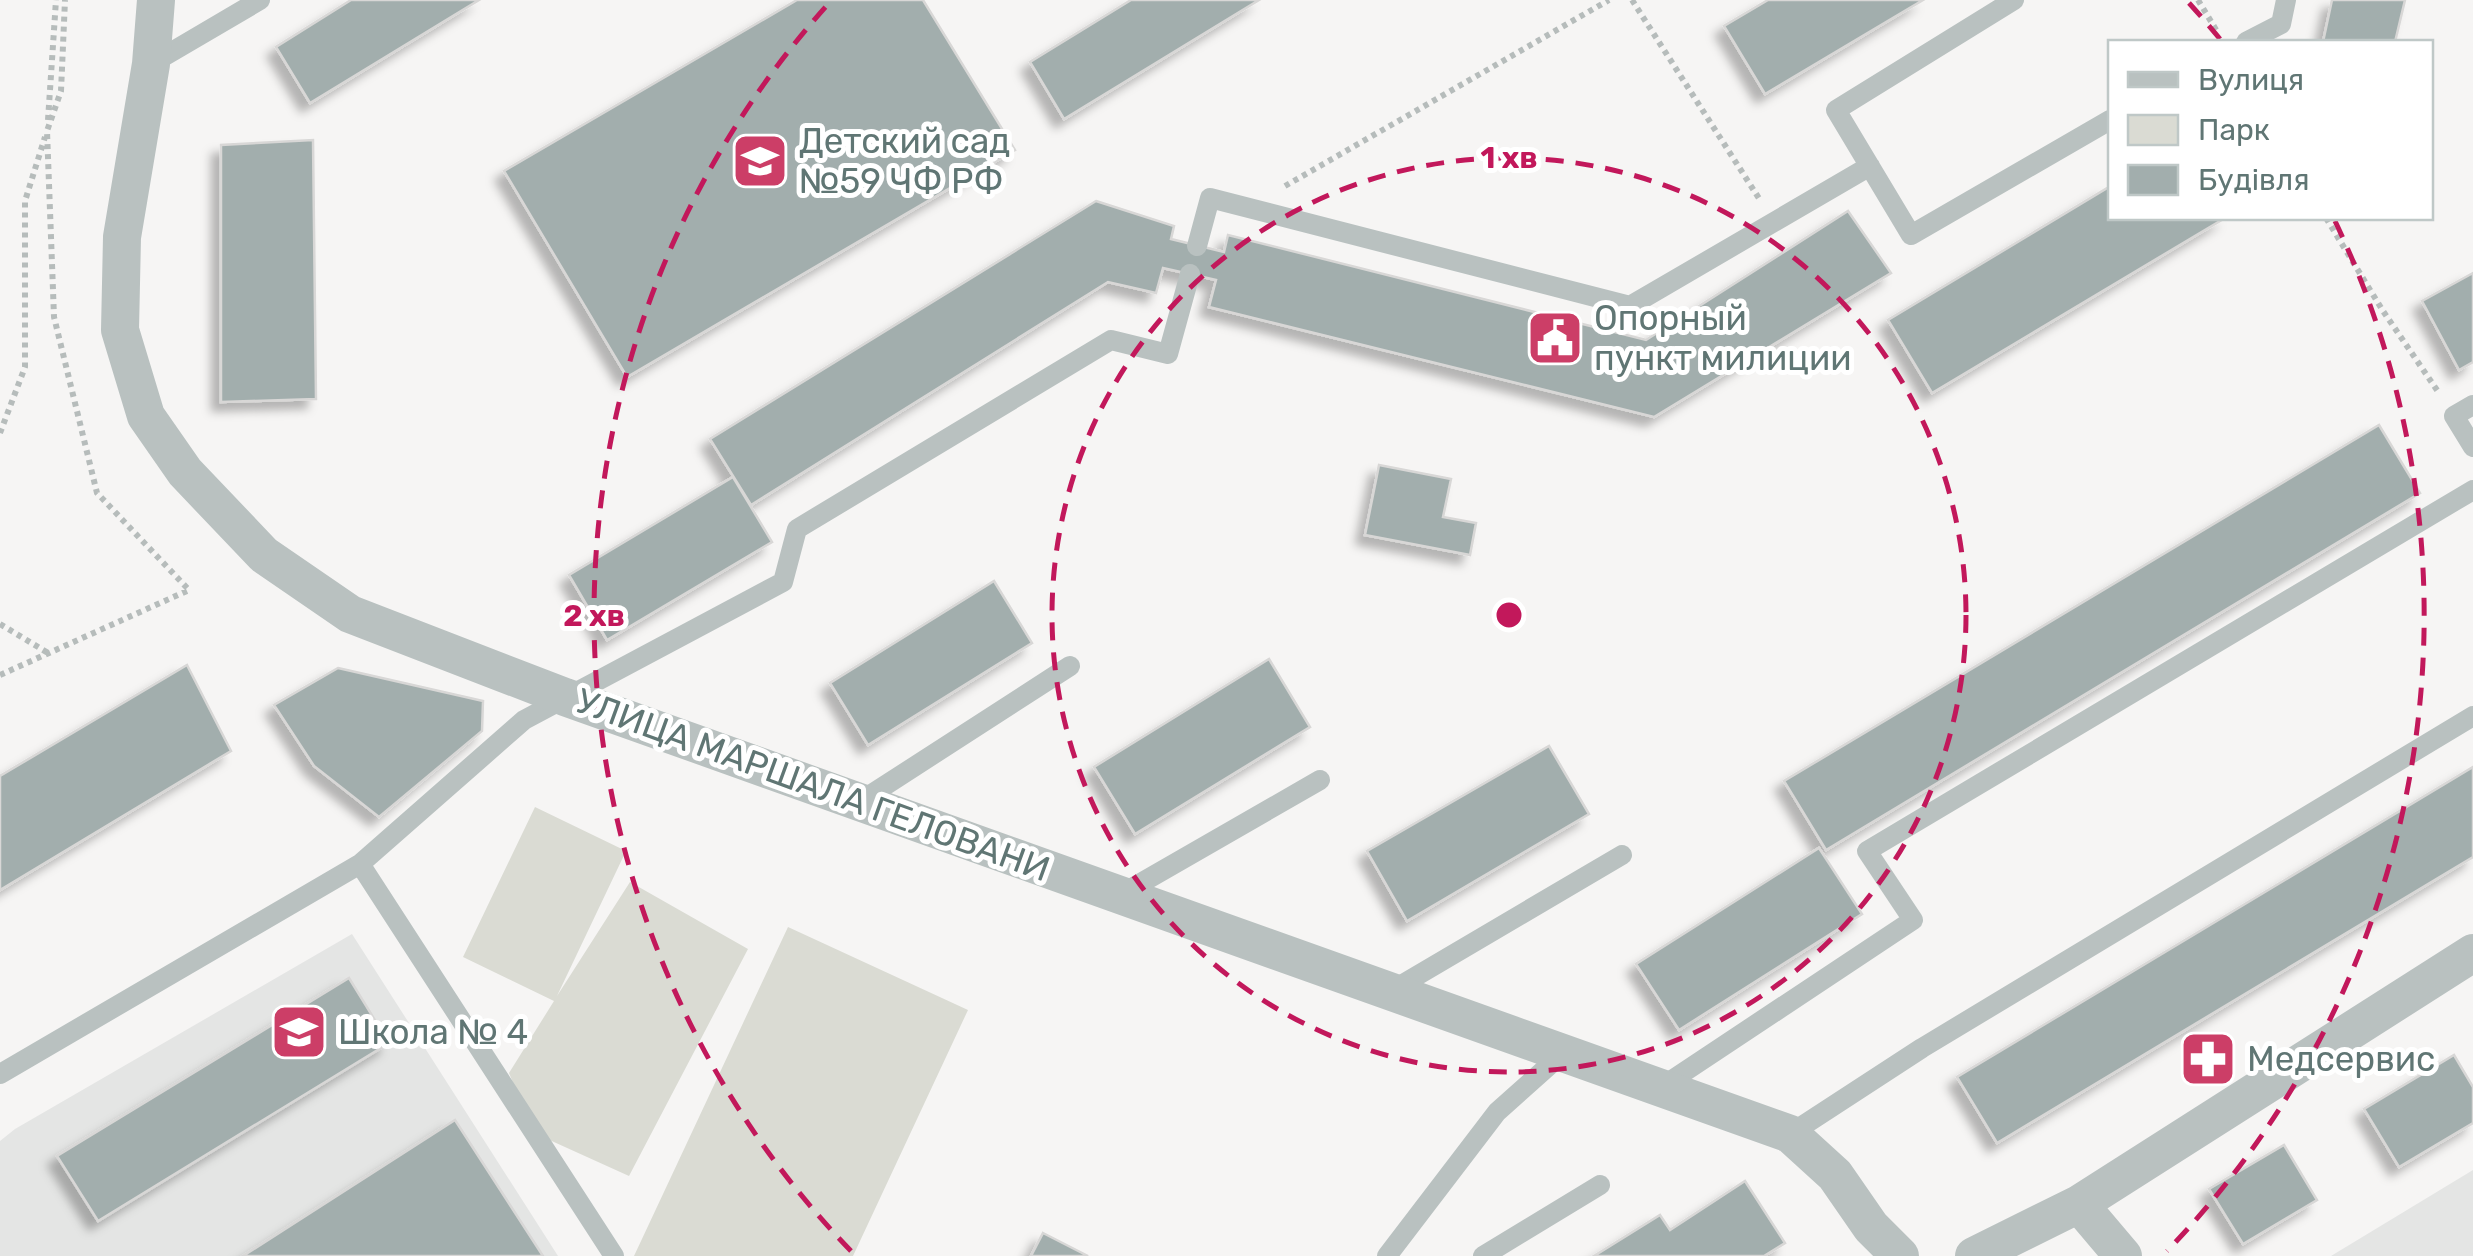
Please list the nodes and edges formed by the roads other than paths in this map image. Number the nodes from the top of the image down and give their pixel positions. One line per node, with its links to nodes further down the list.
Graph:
1 (156, 0): 6 (street, УЛИЦА МАРШАЛА ГЕЛОВАНИ)
2 (260, 0): 6 (lane)
3 (2014, 0): 8 (lane)
4 (2286, 0): 5 (lane)
5 (2250, 40)
6 (151, 64): 15 (street, УЛИЦА МАРШАЛА ГЕЛОВАНИ)
7 (2108, 121): 8 (lane)
8 (1870, 166): 9 (lane)
9 (1197, 246)
10 (1190, 274): 15 (lane)
11 (2473, 405): 12 (lane)
12 (2473, 447)
13 (2473, 490): 26 (lane)
14 (1070, 666): 18 (lane)
15 (565, 698): 18 (street, УЛИЦА МАРШАЛА ГЕЛОВАНИ); 20 (lane)
16 (2473, 716): 27 (lane)
17 (1320, 780): 21 (lane)
18 (861, 802): 21 (street, УЛИЦА МАРШАЛА ГЕЛОВАНИ)
19 (1622, 855): 23 (lane)
20 (360, 864): 25 (lane); 30 (lane)
21 (1120, 894): 23 (street, УЛИЦА МАРШАЛА ГЕЛОВАНИ)
22 (2473, 952): 29 (street)
23 (1391, 992): 24 (street, УЛИЦА МАРШАЛА ГЕЛОВАНИ)
24 (1563, 1053): 26 (street, УЛИЦА МАРШАЛА ГЕЛОВАНИ); 31 (lane)
25 (0, 1074)
26 (1660, 1088): 27 (street, УЛИЦА МАРШАЛА ГЕЛОВАНИ)
27 (1790, 1134): 33 (street, УЛИЦА МАРШАЛА ГЕЛОВАНИ)
28 (1600, 1185): 32 (lane)
29 (2079, 1204): 34 (street); 35 (street)
30 (614, 1256)
31 (1387, 1256)
32 (1483, 1256)
33 (1900, 1256)
34 (1974, 1256)
35 (2123, 1256)

